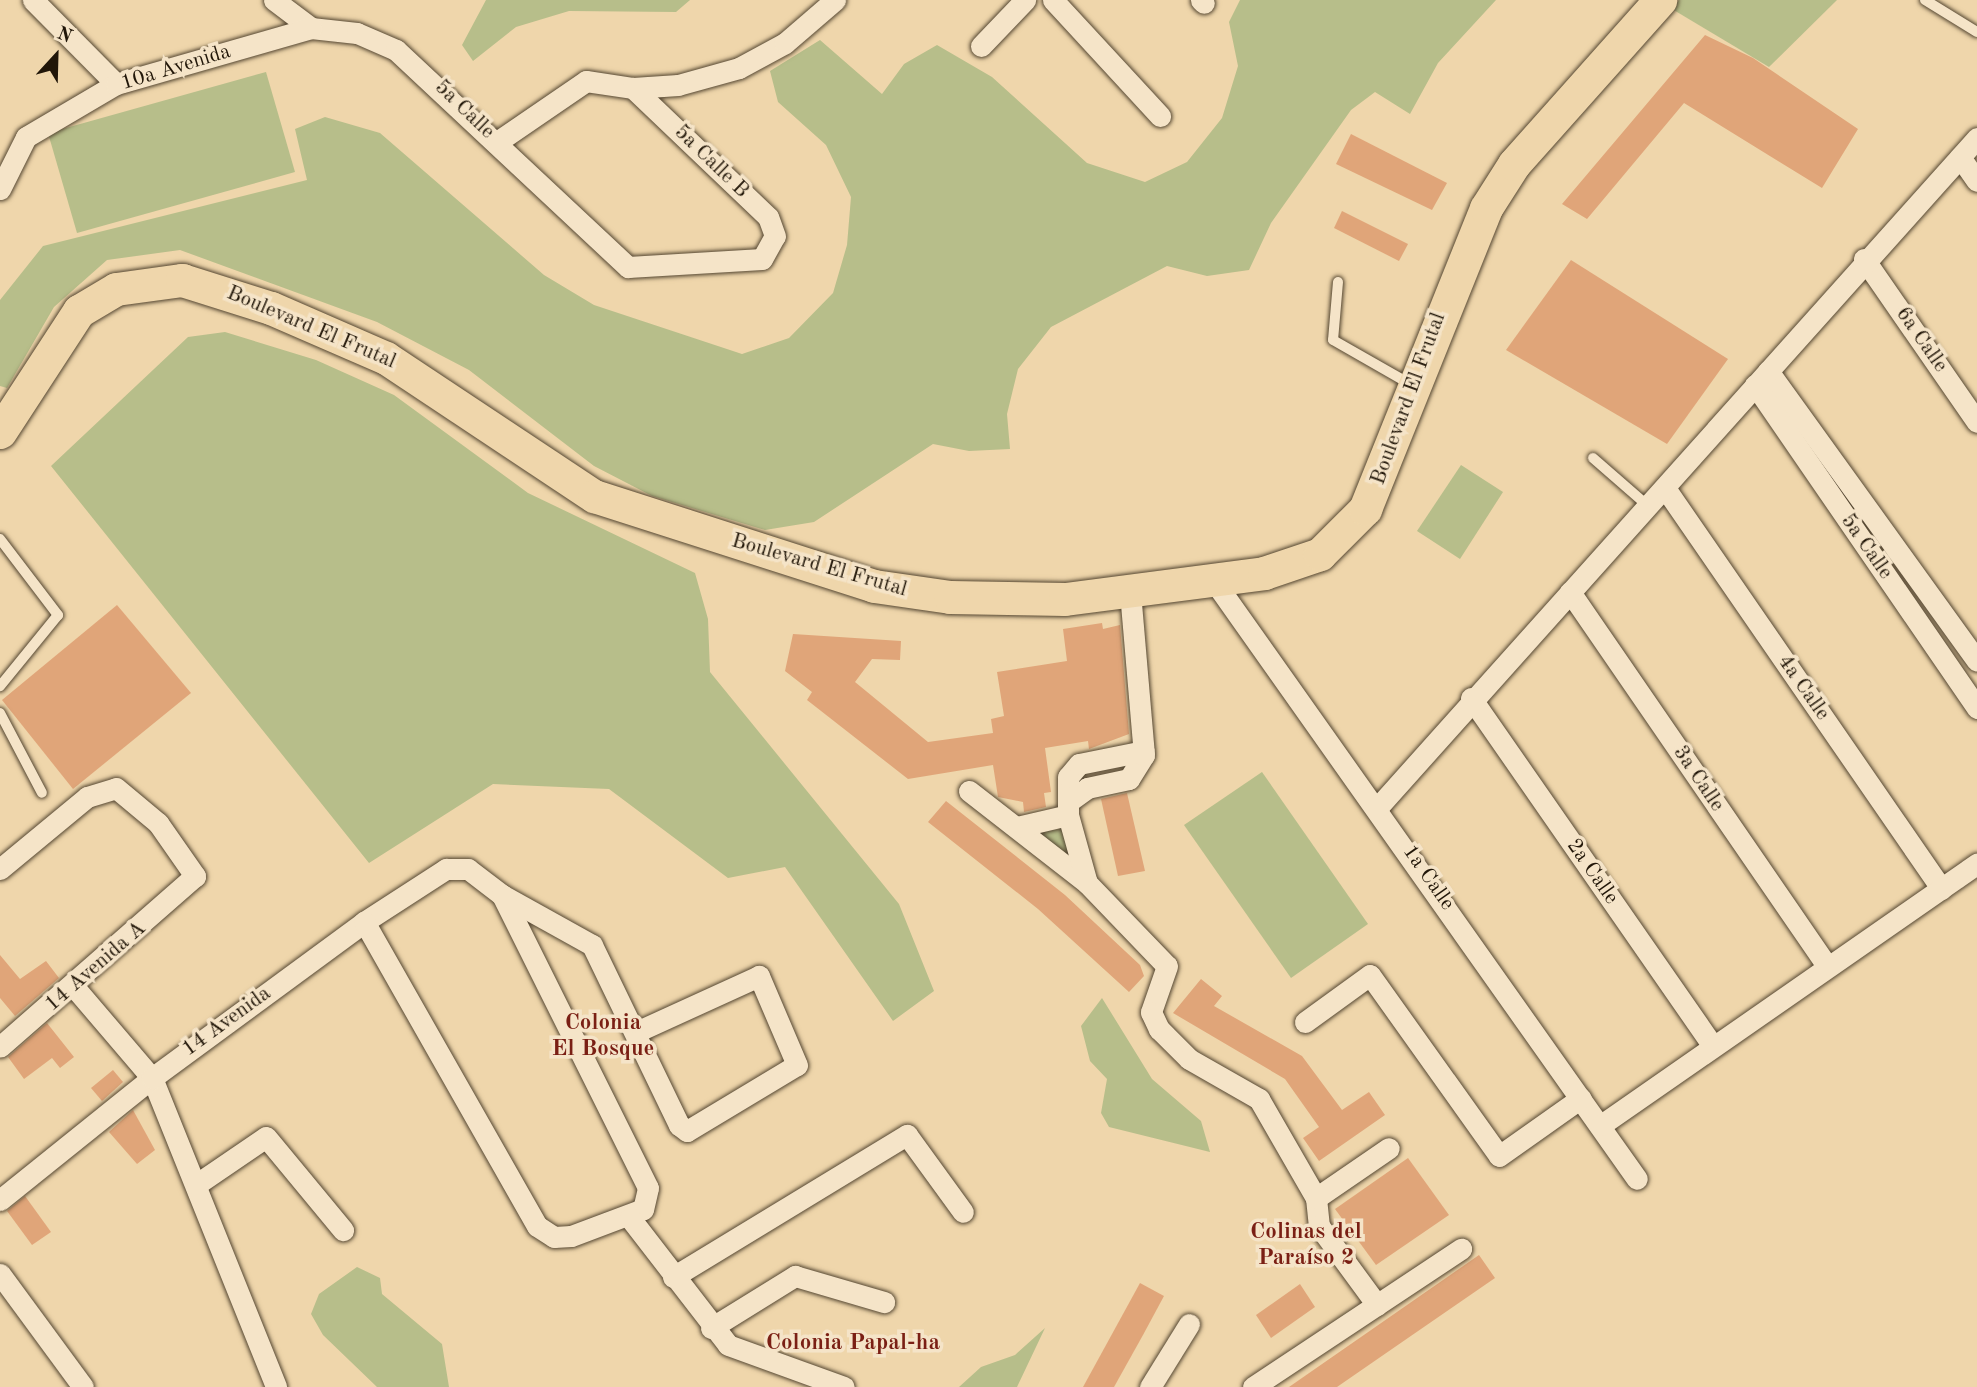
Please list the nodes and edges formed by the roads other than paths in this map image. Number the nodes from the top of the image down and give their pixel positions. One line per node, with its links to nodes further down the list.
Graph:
1 (33, 0): 11 (street)
2 (274, 0): 8 (street)
3 (835, 0): 12 (street)
4 (1025, 0): 10 (street)
5 (1053, 0): 13 (street)
6 (1660, 0): 24 (main road, Boulevard El Frutal)
7 (1925, 0): 9 (lane)
8 (311, 28): 11 (street, 10a Avenida); 15 (street, 5a Calle)
9 (1977, 32)
10 (981, 46)
11 (116, 84): 16 (street, 10a Avenida)
12 (633, 88): 15 (street); 21 (street, 5a Calle B)
13 (1160, 116)
14 (1977, 138): 17 (street)
15 (497, 142): 21 (street, 5a Calle)
16 (6, 149): 19 (street, 10a Avenida)
17 (1960, 157): 18 (street); 20 (street)
18 (1977, 181)
19 (0, 189)
20 (1864, 259): 23 (street); 25 (street, 6a Calle)
21 (628, 267)
22 (1338, 282): 24 (lane)
23 (1762, 378): 28 (street); 34 (street, 5a Calle); 37 (street, 5a Calle)
24 (1415, 387): 31 (main road, Boulevard El Frutal)
25 (1977, 422)
26 (0, 432): 33 (main road, Boulevard El Frutal)
27 (1593, 458): 29 (lane)
28 (1665, 488): 29 (street); 47 (street, 4a Calle)
29 (1648, 506): 32 (street)
30 (0, 539): 35 (lane)
31 (1214, 581): 33 (main road, Boulevard El Frutal); 41 (street, 1a Calle)
32 (1570, 592): 36 (street); 50 (street, 3a Calle)
33 (1130, 593): 42 (street)
34 (1977, 661)
35 (0, 686)
36 (1471, 698): 41 (street); 54 (street, 2a Calle)
37 (1977, 708)
38 (0, 713): 40 (lane)
39 (969, 791): 43 (street)
40 (42, 793)
41 (1378, 807): 57 (street, 1a Calle)
42 (1068, 809): 43 (street); 46 (street)
43 (1017, 827): 46 (street)
44 (1977, 864): 47 (street)
45 (0, 869): 51 (street, 14 Avenida A)
46 (1087, 883): 62 (street)
47 (1942, 889): 50 (street)
48 (502, 895): 49 (street, 14 Avenida); 53 (street); 65 (street)
49 (364, 922): 56 (street, 14 Avenida); 65 (street)
50 (1827, 966): 54 (street)
51 (75, 988): 55 (street, 14 Avenida A); 56 (street)
52 (1305, 1022): 57 (street)
53 (636, 1031): 53 (street)
54 (1713, 1046): 58 (street)
55 (0, 1047)
56 (152, 1078): 61 (street); 63 (street, 14 Avenida)
57 (1581, 1098): 58 (street, 1a Calle)
58 (1601, 1125): 60 (street, 1a Calle)
59 (1389, 1148): 62 (street)
60 (1637, 1179)
61 (197, 1184): 66 (street); 75 (street)
62 (1316, 1198): 71 (street)
63 (0, 1200)
64 (963, 1212): 69 (street)
65 (630, 1218): 69 (street)
66 (343, 1230)
67 (1461, 1249): 71 (street)
68 (0, 1274): 74 (street)
69 (673, 1277): 73 (street)
70 (884, 1302): 73 (street)
71 (1377, 1305): 78 (street)
72 (1189, 1324): 77 (street)
73 (711, 1328): 76 (street)
74 (83, 1387)
75 (276, 1387)
76 (844, 1387)
77 (1150, 1387)
78 (1253, 1387)

